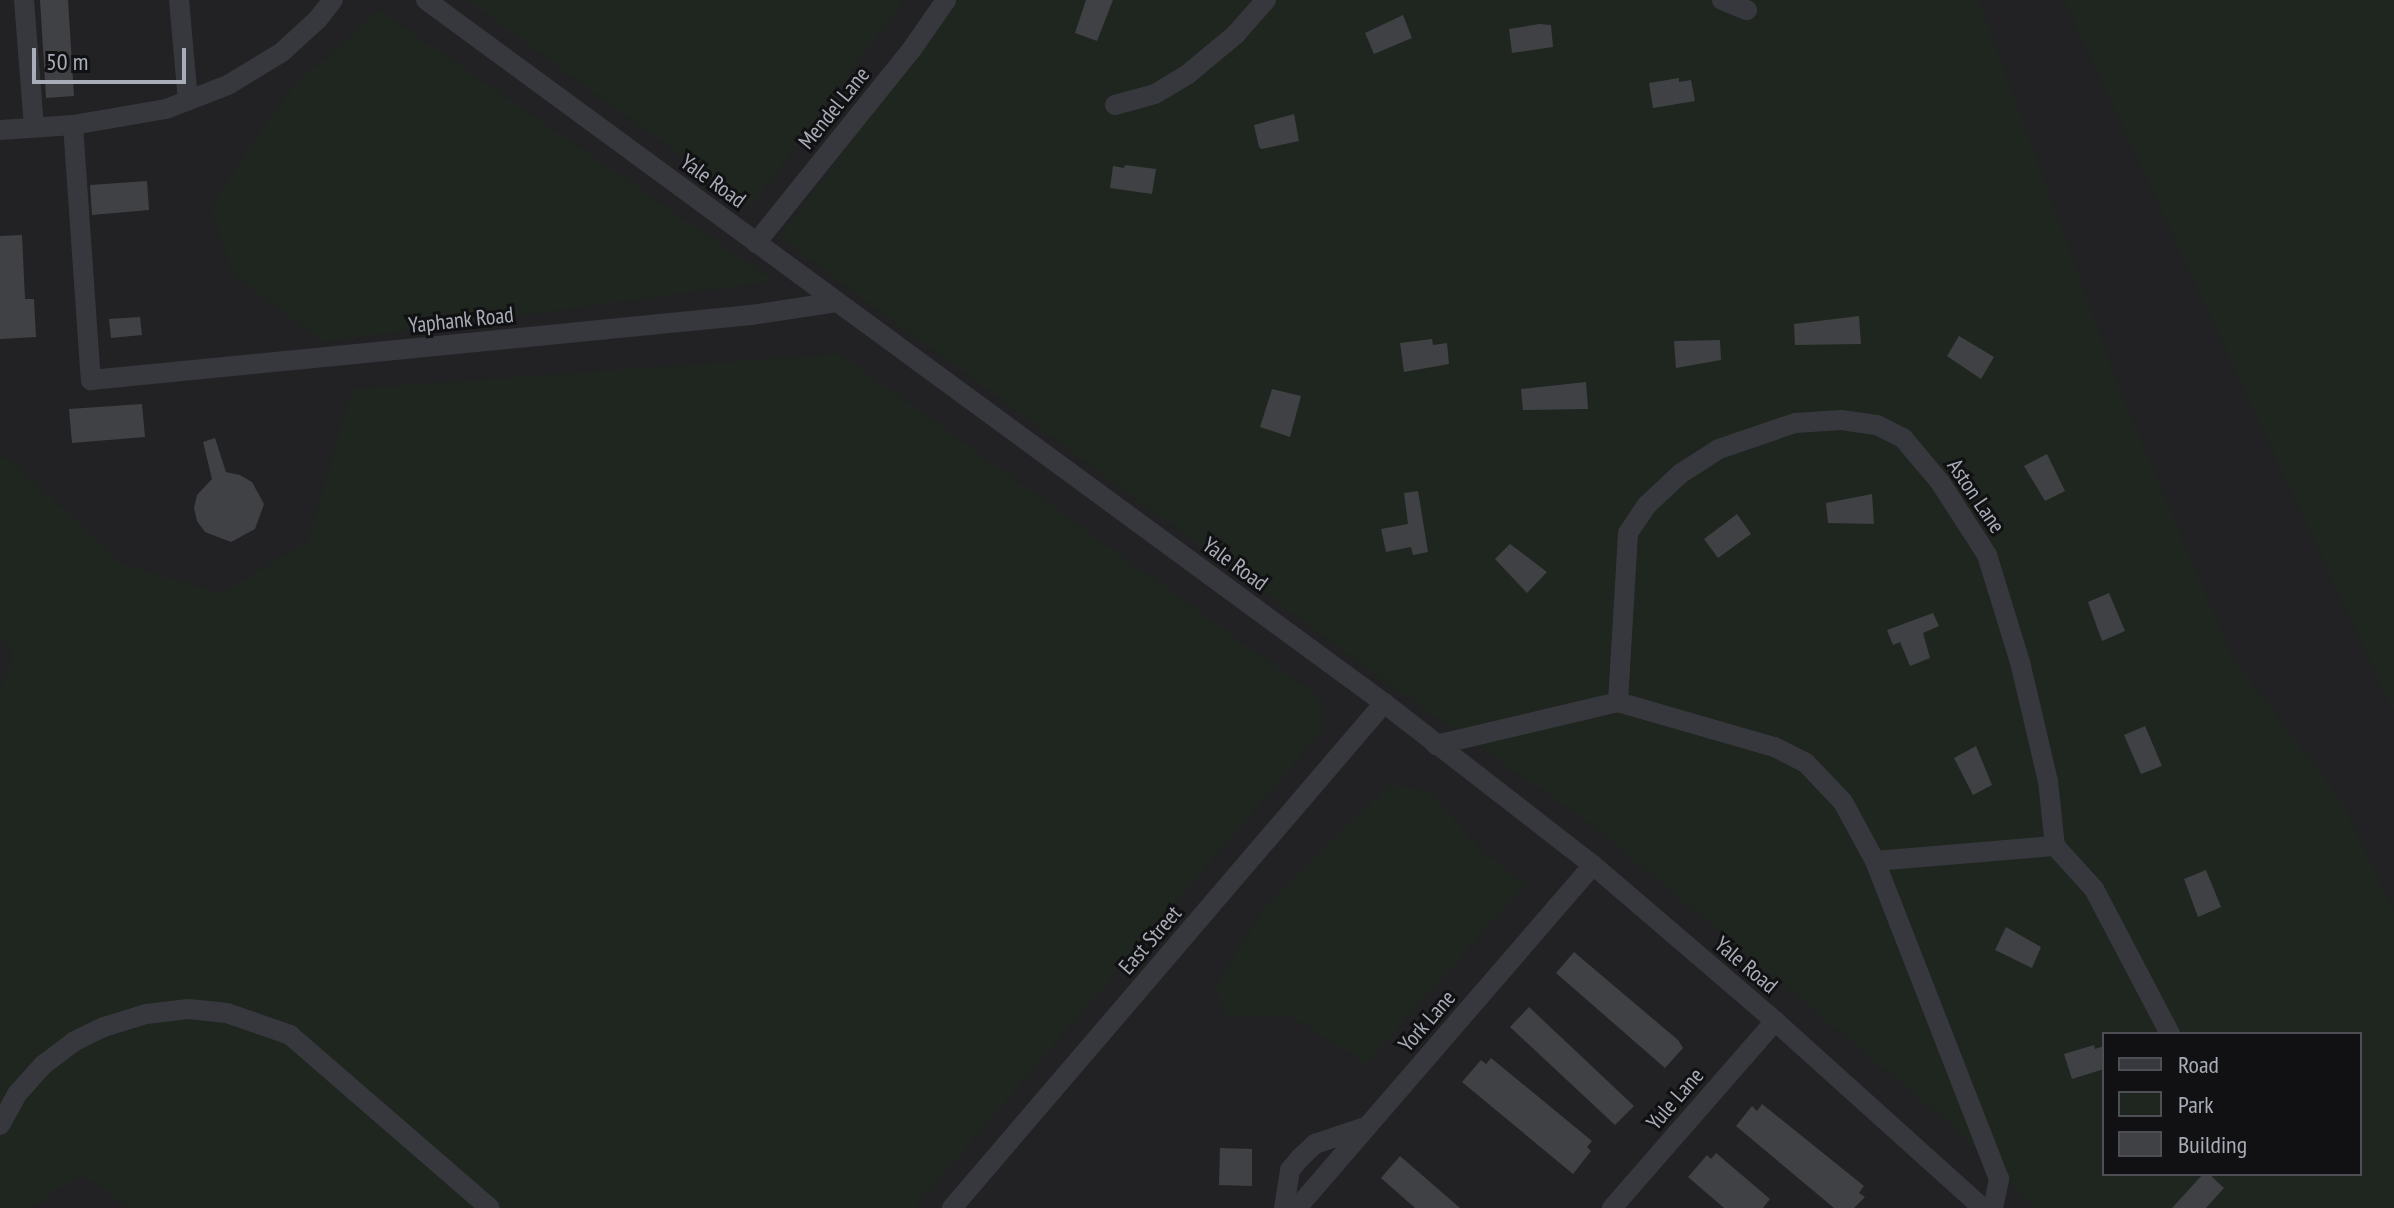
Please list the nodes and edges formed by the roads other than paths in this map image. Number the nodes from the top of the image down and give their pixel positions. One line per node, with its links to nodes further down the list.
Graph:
1 (24, 0): 12 (street)
2 (179, 0): 9 (street)
3 (333, 0): 9 (street)
4 (426, 0): 14 (street, Yale Road)
5 (946, 0): 14 (street, Mendel Lane)
6 (1266, 0): 10 (street)
7 (1722, 0): 8 (street)
8 (1747, 10)
9 (188, 101): 11 (street)
10 (1115, 105)
11 (73, 125): 12 (street); 15 (street, Yaphank Road)
12 (34, 128): 13 (street)
13 (0, 130)
14 (756, 243): 15 (street, Yale Road)
15 (837, 302): 17 (street, Yale Road)
16 (1618, 702): 18 (street); 19 (street, Aston Lane); 20 (street)
17 (1384, 703): 18 (street, Yale Road); 27 (street, East Street)
18 (1436, 745): 21 (street, Yale Road)
19 (2055, 846): 20 (street); 23 (street)
20 (1875, 861): 32 (street)
21 (1593, 865): 22 (street, Yale Road); 25 (street, York Lane)
22 (1775, 1021): 30 (street, Yule Lane); 31 (street, Yale Road)
23 (2169, 1032)
24 (0, 1125): 26 (street)
25 (1368, 1126): 28 (street); 29 (street, York Lane)
26 (490, 1208)
27 (952, 1208)
28 (1284, 1208)
29 (1297, 1208)
30 (1612, 1208)
31 (1983, 1208)
32 (1993, 1208)

